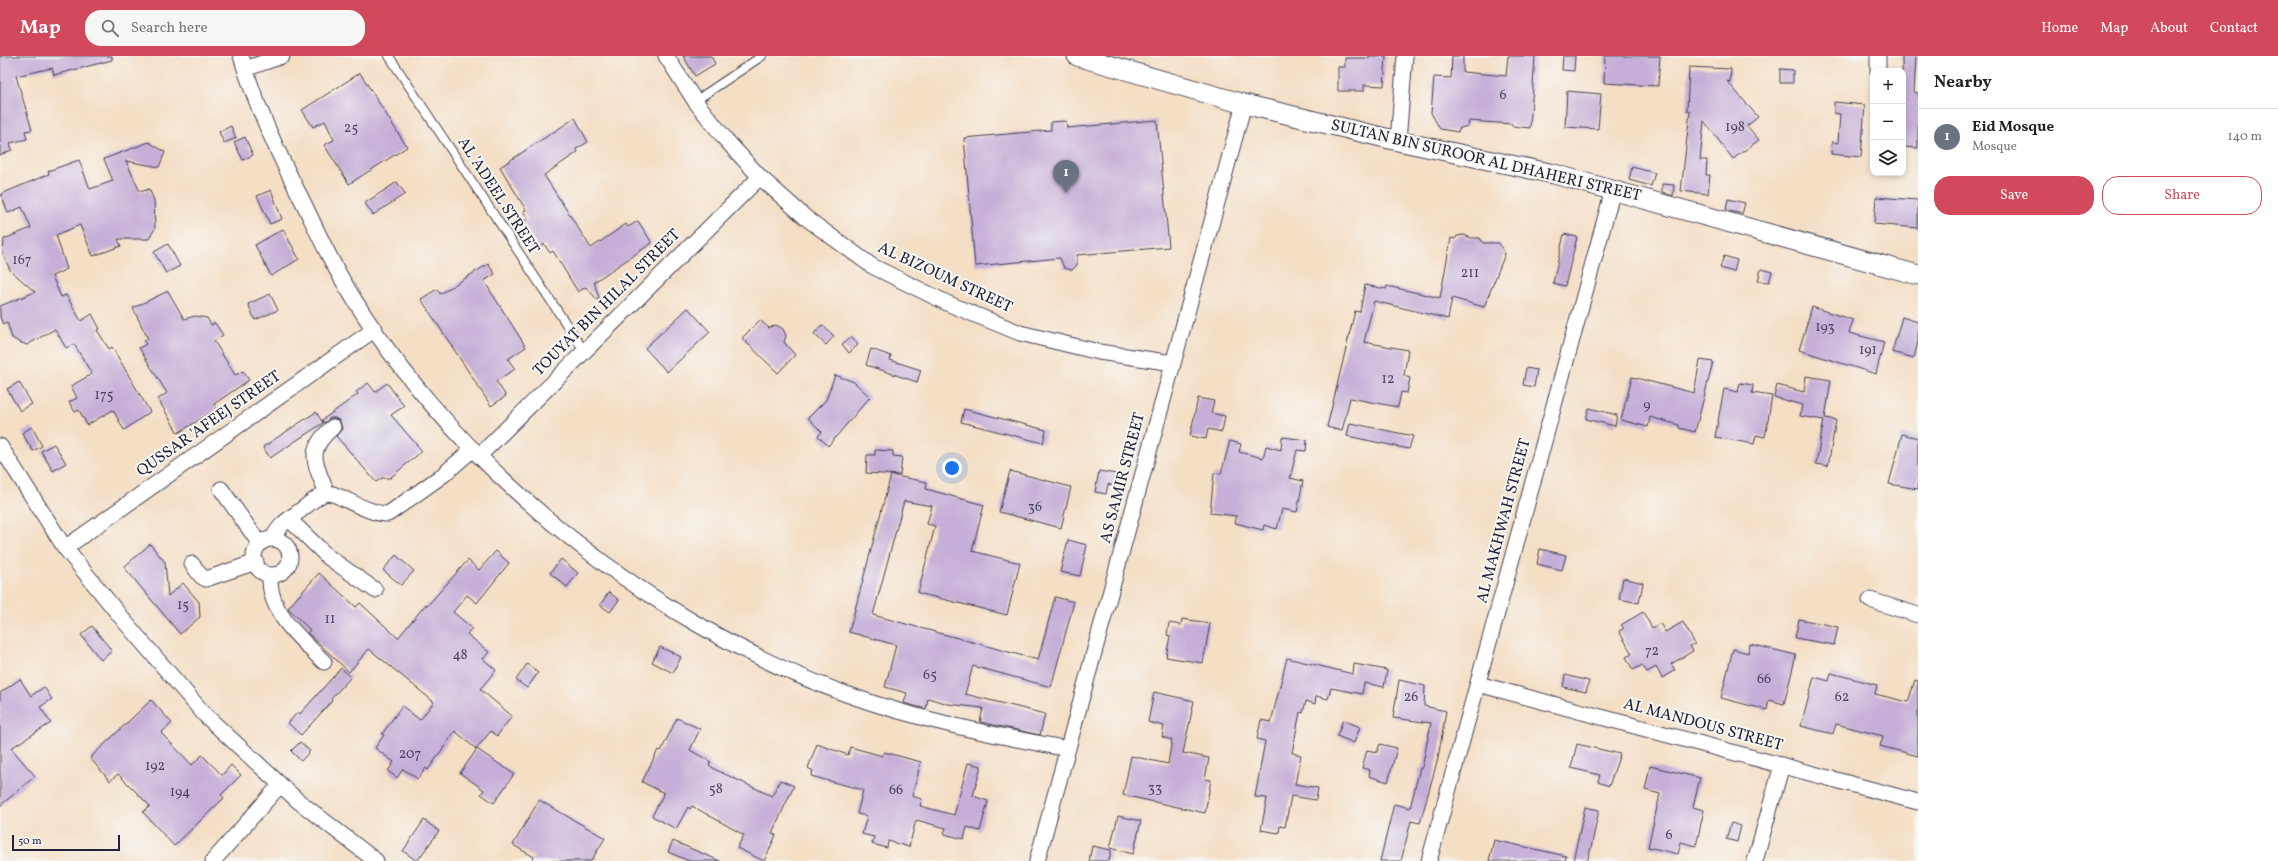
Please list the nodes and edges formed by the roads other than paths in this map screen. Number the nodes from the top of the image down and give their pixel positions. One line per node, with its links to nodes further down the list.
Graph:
1 (282, 56): 8 (street)
2 (389, 56): 17 (lane, AL 'ADEEL STREET)
3 (666, 56): 10 (street, AL BIZOUM STREET)
4 (762, 56): 10 (lane)
5 (1077, 56): 11 (street, SULTAN BIN SUROOR AL DHAHERI STREET)
6 (1405, 56): 12 (street)
7 (1878, 56): 9 (street)
8 (243, 62): 16 (street)
9 (1878, 68)
10 (695, 101): 13 (street, AL BIZOUM STREET)
11 (1244, 104): 12 (street, SULTAN BIN SUROOR AL DHAHERI STREET); 18 (street, AS SAMIR STREET)
12 (1398, 141): 14 (street, SULTAN BIN SUROOR AL DHAHERI STREET)
13 (760, 177): 17 (street, TOUYAT BIN HILAL STREET); 18 (street, AL BIZOUM STREET)
14 (1613, 190): 15 (street, SULTAN BIN SUROOR AL DHAHERI STREET); 34 (street, AL MAKHWAH STREET)
15 (1918, 275)
16 (375, 329): 21 (street); 26 (street, QUSSAR 'AFEEJ STREET)
17 (584, 351): 21 (street, TOUYAT BIN HILAL STREET)
18 (1173, 363): 35 (street, AS SAMIR STREET)
19 (333, 428): 23 (street)
20 (0, 446): 26 (street)
21 (476, 452): 23 (street, TOUYAT BIN HILAL STREET); 35 (street)
22 (221, 489): 25 (street)
23 (327, 493): 24 (street)
24 (289, 519): 25 (street); 30 (street)
25 (266, 541): 27 (street); 29 (street)
26 (65, 548): 37 (street)
27 (256, 562): 28 (street); 29 (street)
28 (192, 564)
29 (270, 576): 33 (street)
30 (375, 590)
31 (1870, 600): 32 (street)
32 (1918, 615)
33 (324, 662)
34 (1478, 684): 36 (street, AL MANDOUS STREET); 42 (street, AL MAKHWAH STREET)
35 (1068, 749): 41 (street, AS SAMIR STREET)
36 (1782, 765): 38 (street, AL MANDOUS STREET); 43 (street)
37 (280, 784): 39 (street); 40 (street)
38 (1918, 802)
39 (213, 861)
40 (376, 861)
41 (1037, 861)
42 (1429, 861)
43 (1755, 861)

